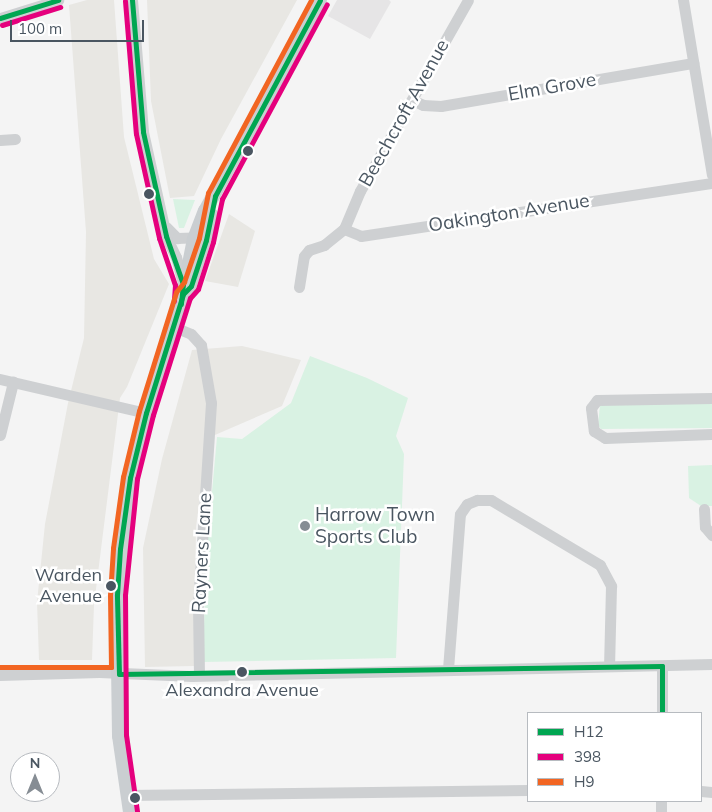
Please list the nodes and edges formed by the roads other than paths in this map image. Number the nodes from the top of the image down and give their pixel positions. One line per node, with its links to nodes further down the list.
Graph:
1 (58, 0): 6 (street)
2 (133, 0): 14 (street)
3 (320, 0): 13 (main road)
4 (468, 0): 8 (street, Beechcroft Avenue)
5 (683, 0): 7 (street)
6 (0, 18)
7 (693, 63): 8 (street, Elm Grove); 11 (street)
8 (412, 100): 15 (street, Beechcroft Avenue)
9 (15, 139): 10 (street)
10 (0, 140)
11 (712, 175)
12 (712, 182): 15 (street, Oakington Avenue)
13 (215, 196): 16 (main road); 17 (main road)
14 (164, 225): 17 (street); 19 (street)
15 (344, 228): 18 (street)
16 (207, 232): 17 (street); 19 (main road)
17 (194, 239): 19 (main road)
18 (299, 287)
19 (183, 290): 20 (main road)
20 (174, 327): 24 (main road); 35 (street, Rayners Lane)
21 (0, 379): 22 (street)
22 (13, 382): 24 (street); 26 (street)
23 (712, 398): 25 (street)
24 (146, 412): 34 (main road)
25 (712, 434)
26 (0, 435)
27 (704, 509): 28 (street)
28 (712, 534)
29 (712, 664): 31 (street)
30 (609, 666): 31 (street); 32 (street); 32 (street)
31 (662, 666): 36 (street)
32 (448, 669): 35 (street)
33 (0, 674): 34 (street)
34 (119, 674): 35 (street); 38 (main road)
35 (200, 675)
36 (662, 712)
37 (527, 790): 38 (street)
38 (126, 795): 39 (main road)
39 (130, 812)

